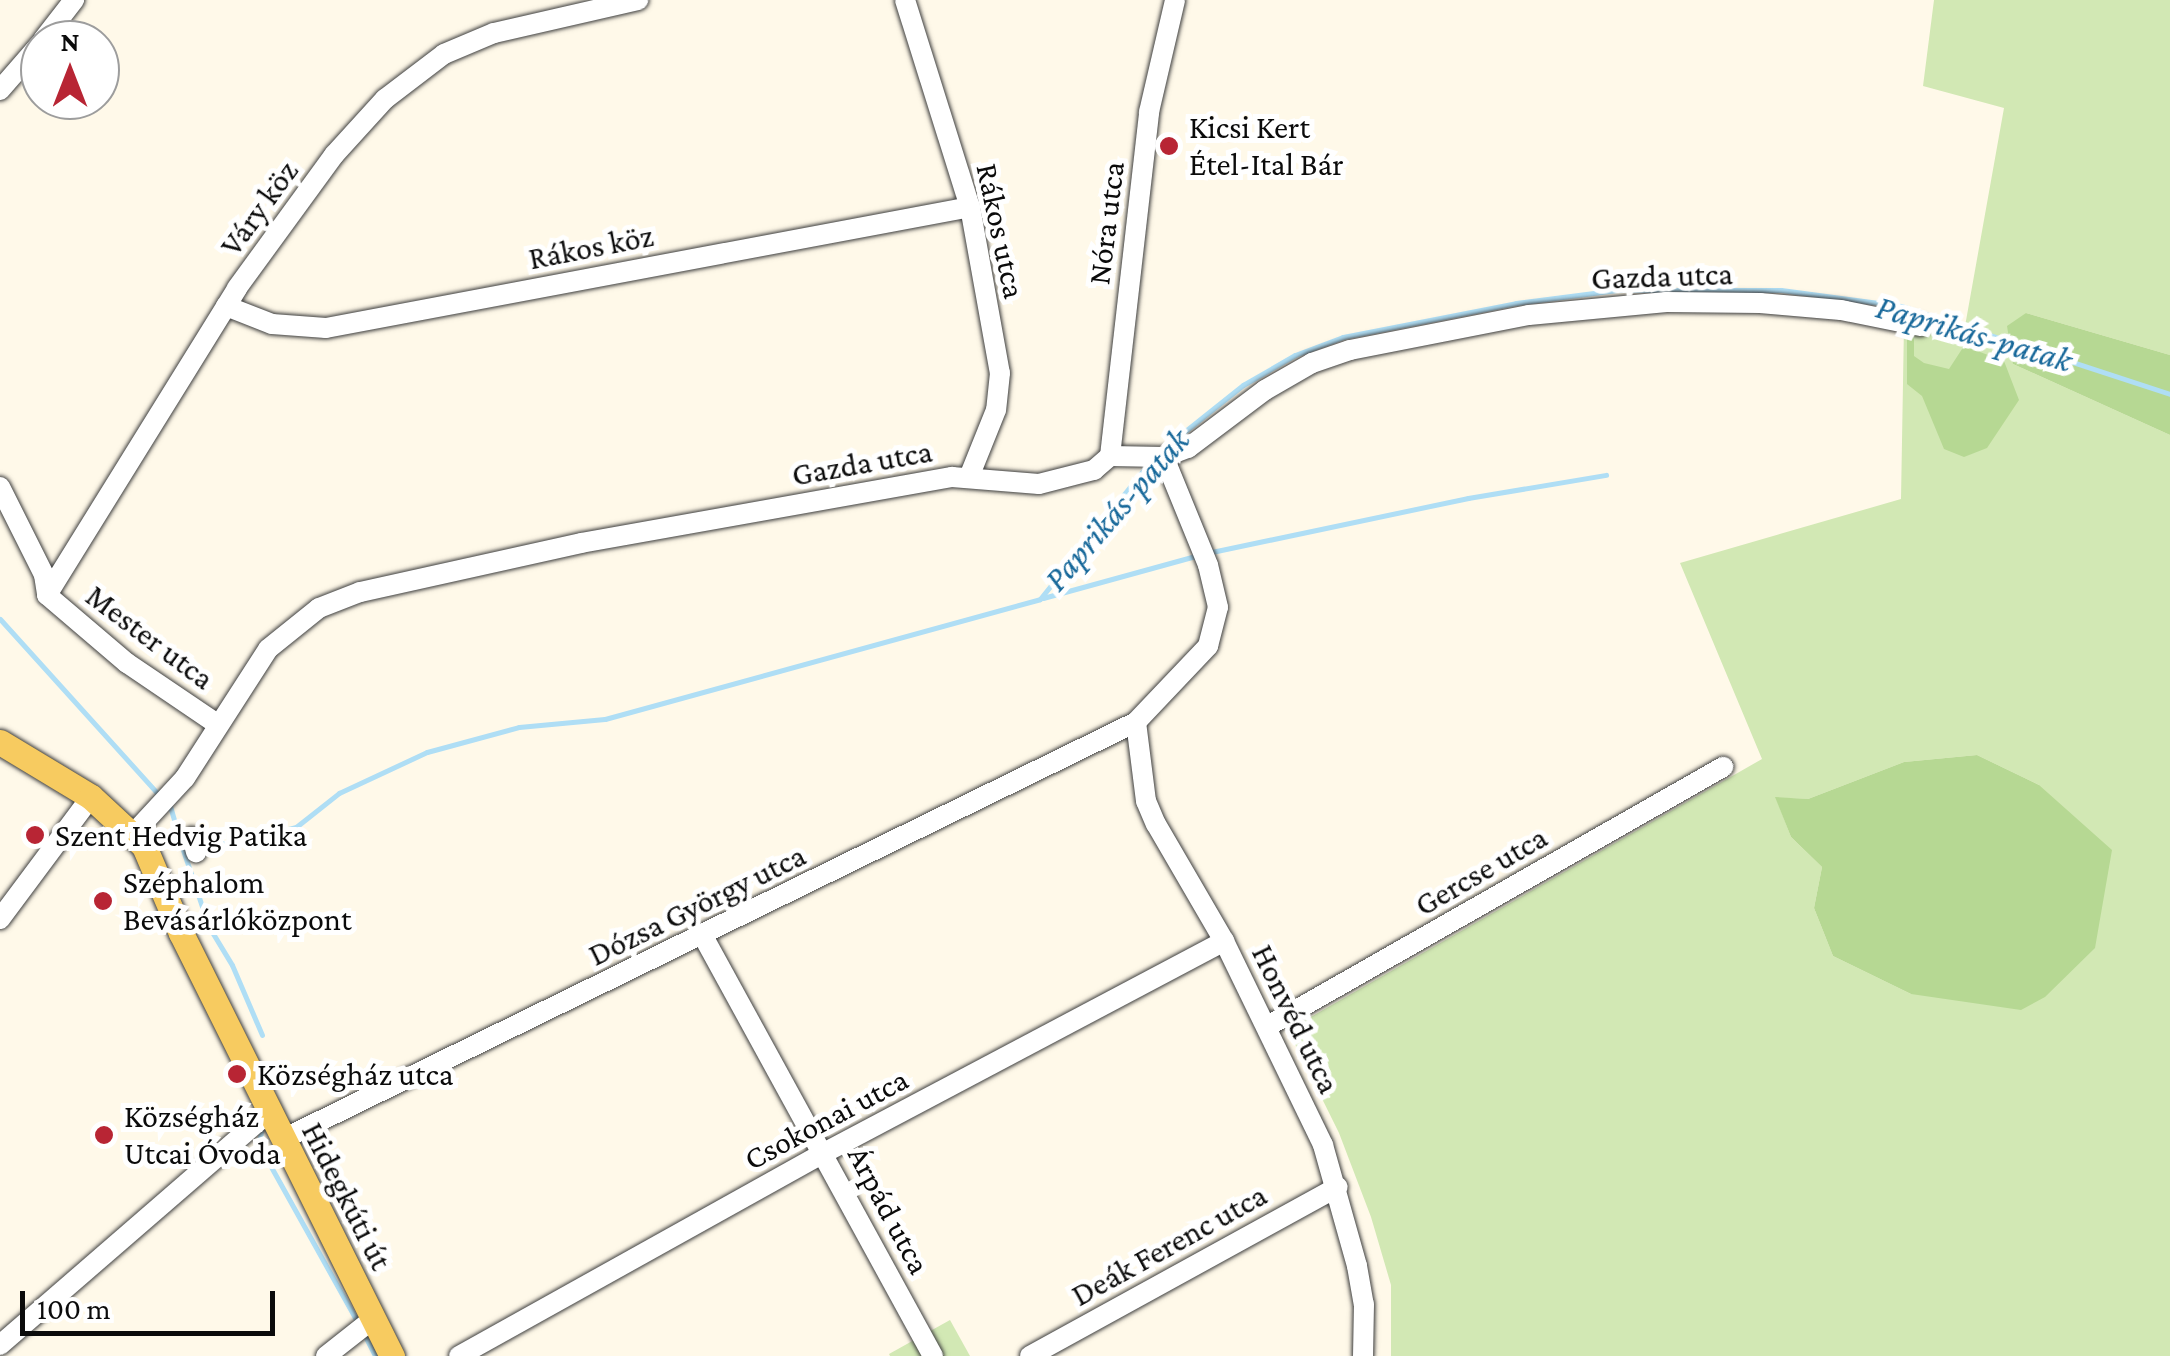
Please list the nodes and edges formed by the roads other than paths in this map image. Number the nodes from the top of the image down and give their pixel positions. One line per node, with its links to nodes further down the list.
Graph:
1 (74, 0): 5 (street)
2 (638, 0): 9 (street, Váry köz)
3 (905, 0): 8 (street, Rákos utca)
4 (1175, 0): 11 (street, Nóra utca)
5 (59, 20)
6 (20, 67): 7 (street)
7 (0, 90)
8 (970, 207): 9 (street, Rákos köz); 13 (street, Rákos utca)
9 (226, 306): 15 (street, Váry köz)
10 (1920, 326): 12 (street, Gazda utca)
11 (1110, 456): 12 (street, Gazda utca); 13 (street, Gazda utca)
12 (1155, 457): 16 (street)
13 (970, 477): 17 (street, Gazda utca)
14 (0, 488): 15 (street, Mester utca)
15 (47, 595): 17 (street, Mester utca)
16 (1136, 722): 23 (street, Dózsa György utca); 24 (street, Honvéd utca)
17 (217, 724): 21 (street, Gazda utca)
18 (0, 742): 20 (main road, Hidegkúti út)
19 (1723, 767): 25 (street, Gercse utca)
20 (92, 797): 21 (main road, Hidegkúti út); 22 (street)
21 (134, 832): 26 (main road, Hidegkúti út)
22 (0, 919)
23 (702, 936): 27 (street, Dózsa György utca); 28 (street, Árpád utca)
24 (1224, 941): 25 (street, Honvéd utca); 28 (street, Csokonai utca)
25 (1268, 1026): 29 (street, Honvéd utca)
26 (268, 1112): 27 (main road, Hidegkúti út); 31 (street)
27 (282, 1140): 30 (main road, Hidegkúti út)
28 (824, 1153): 34 (street, Csokonai utca); 35 (street, Árpád utca)
29 (1338, 1186): 36 (street, Deák Ferenc utca); 37 (street, Honvéd utca)
30 (366, 1325): 32 (street); 33 (main road, Hidegkúti út)
31 (0, 1345)
32 (326, 1356)
33 (392, 1356)
34 (458, 1356)
35 (934, 1356)
36 (1030, 1356)
37 (1363, 1356)

